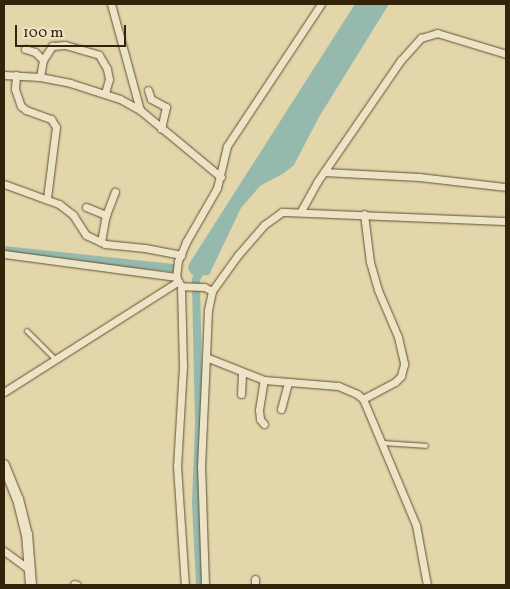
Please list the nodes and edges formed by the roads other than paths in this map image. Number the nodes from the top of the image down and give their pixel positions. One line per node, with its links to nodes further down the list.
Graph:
1 (111, 4): 11 (street)
2 (320, 4): 14 (street)
3 (25, 49): 5 (street)
4 (506, 54): 13 (street)
5 (43, 60): 8 (street); 10 (street)
6 (4, 74): 7 (street)
7 (16, 75): 8 (street); 18 (street)
8 (40, 77): 10 (street)
9 (148, 90): 12 (street)
10 (105, 93): 11 (street)
11 (140, 110): 12 (street)
12 (161, 128): 14 (street)
13 (324, 172): 16 (street); 20 (street)
14 (221, 177): 26 (street)
15 (4, 184): 18 (street)
16 (506, 187)
17 (115, 192): 22 (street)
18 (47, 198): 24 (street)
19 (86, 207): 22 (street)
20 (301, 211): 21 (street); 28 (street)
21 (364, 214): 23 (street); 37 (street)
22 (106, 216): 24 (street)
23 (506, 220)
24 (100, 242): 26 (street)
25 (4, 254): 27 (street)
26 (181, 255): 27 (street)
27 (180, 283): 28 (street); 31 (street); 46 (street)
28 (212, 291): 30 (street)
29 (27, 331): 31 (lane)
30 (206, 357): 32 (street); 47 (street)
31 (56, 360): 35 (street)
32 (242, 373): 33 (street); 36 (street)
33 (264, 380): 34 (street); 39 (street)
34 (288, 383): 37 (street); 38 (street)
35 (4, 392)
36 (241, 394)
37 (363, 399): 40 (street)
38 (282, 409)
39 (264, 424)
40 (381, 443): 41 (lane); 48 (street)
41 (426, 446)
42 (4, 465): 44 (main road)
43 (4, 551): 44 (street)
44 (30, 570): 45 (main road)
45 (31, 585)
46 (185, 585)
47 (205, 585)
48 (427, 585)

